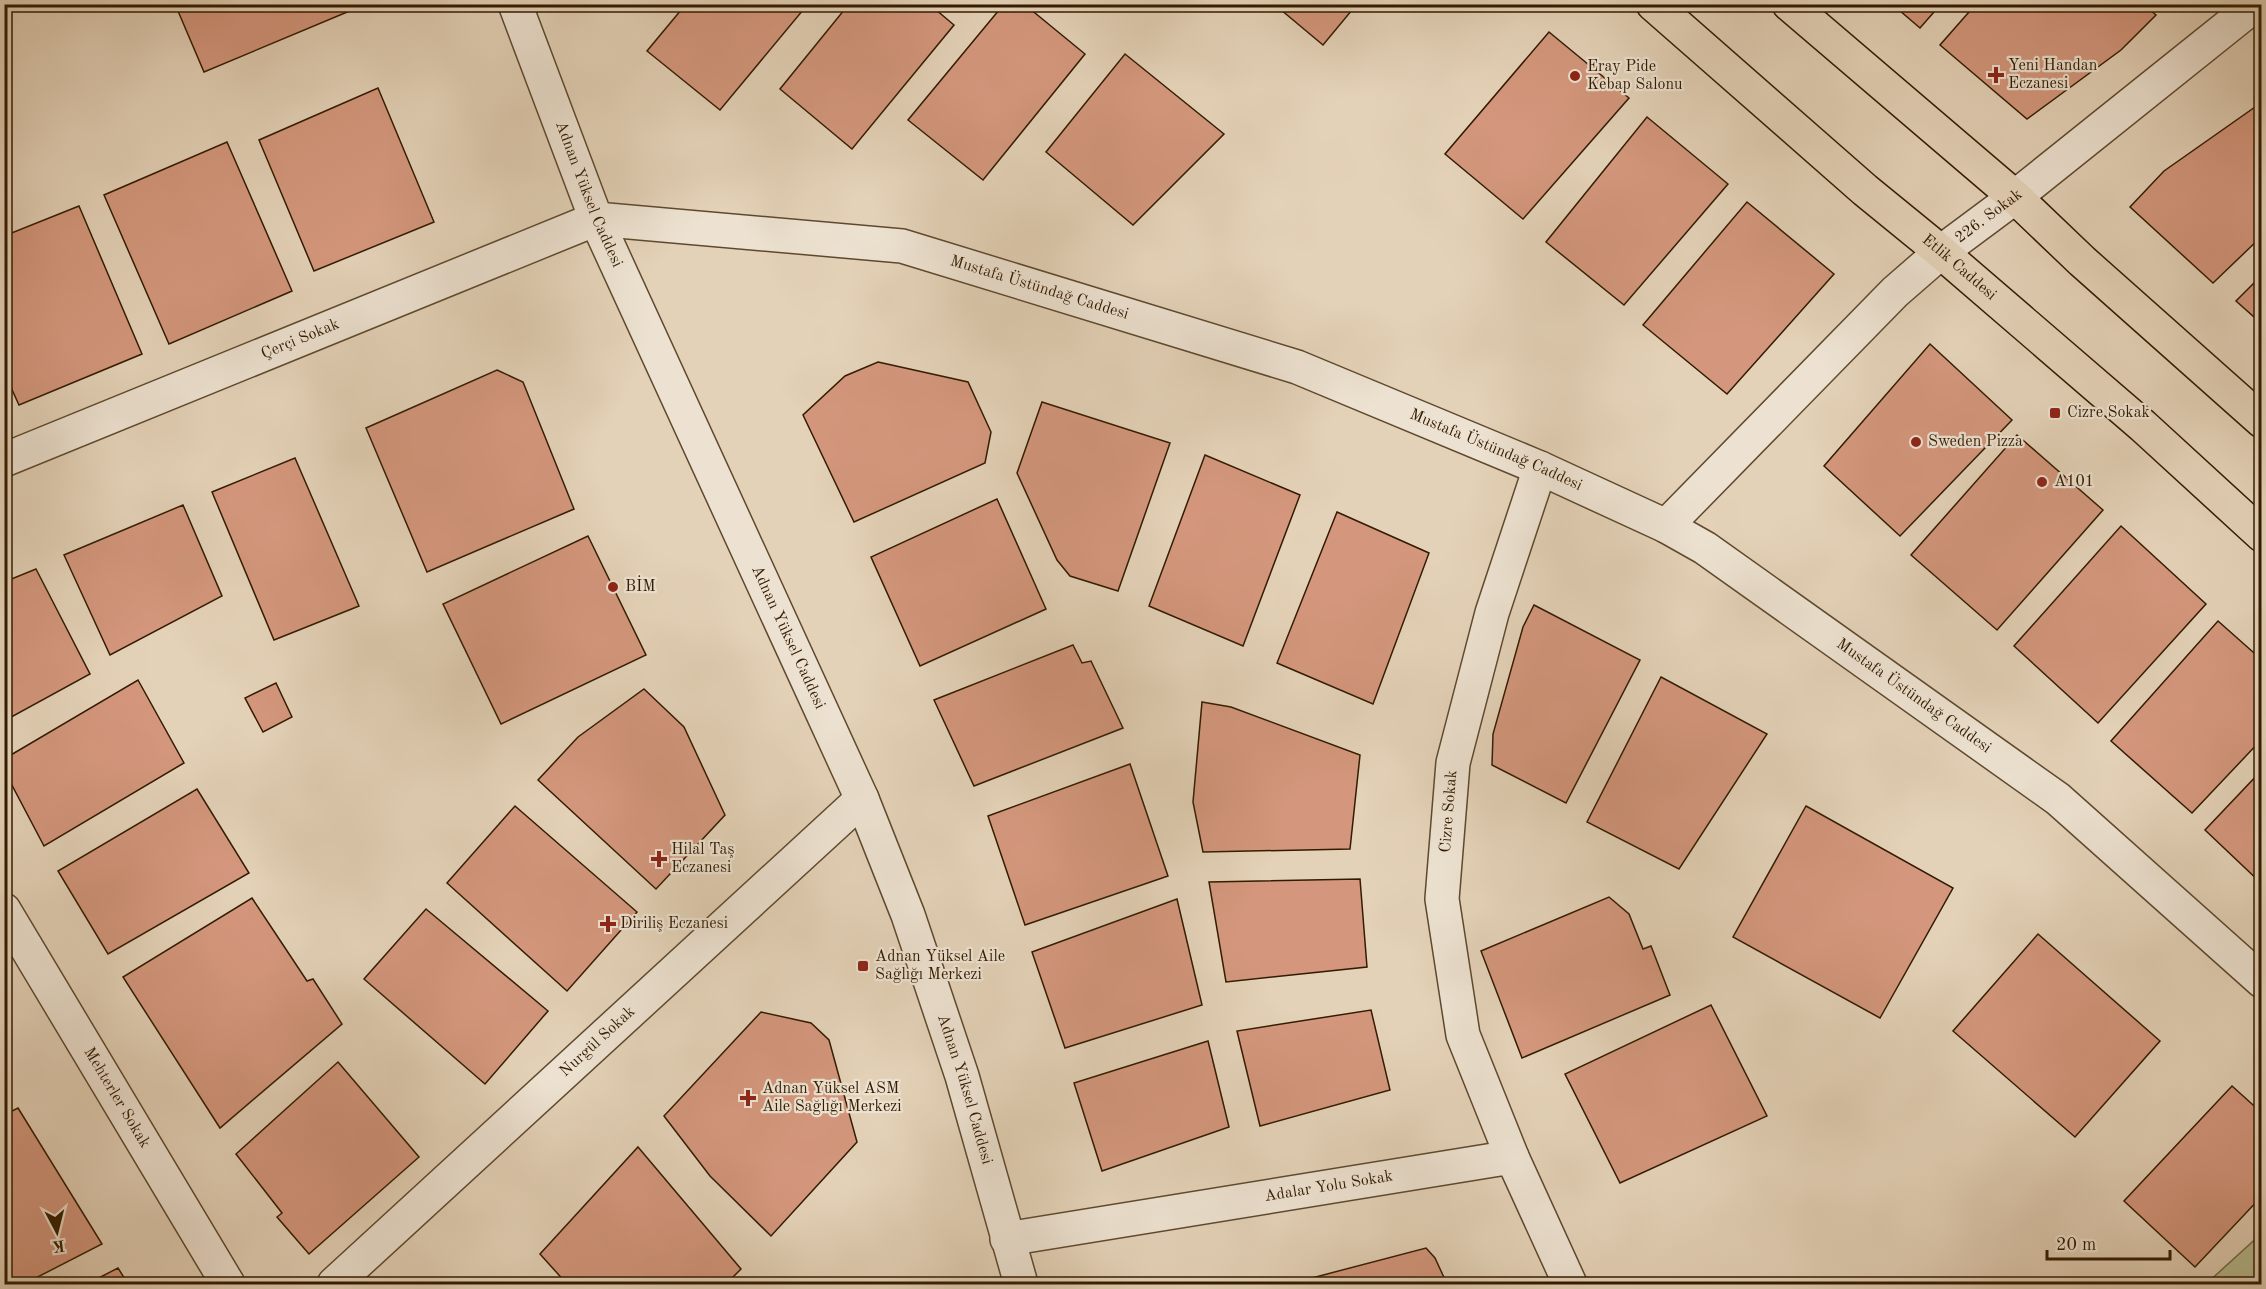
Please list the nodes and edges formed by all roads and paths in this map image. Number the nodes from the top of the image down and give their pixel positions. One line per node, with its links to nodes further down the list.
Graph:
1 (515, 4): 6 (street, Adnan Yüksel Caddesi)
2 (1653, 4): 7 (main road, Etlik Caddesi)
3 (1789, 4): 5 (main road)
4 (2256, 4): 5 (street, 226. Sokak)
5 (2015, 197): 7 (street, 226. Sokak); 8 (main road)
6 (596, 219): 9 (street, Çerçi Sokak); 10 (street, Mustafa Üstündağ Caddesi); 13 (street, Adnan Yüksel Caddesi)
7 (1941, 252): 11 (street, 226. Sokak); 12 (main road, Etlik Caddesi)
8 (2262, 421)
9 (4, 460)
10 (1540, 468): 11 (street, Mustafa Üstündağ Caddesi); 16 (street, Cizre Sokak)
11 (1666, 526): 15 (street, Mustafa Üstündağ Caddesi)
12 (2262, 535)
13 (861, 799): 17 (street, Adnan Yüksel Caddesi); 19 (street, Nurgül Sokak)
14 (4, 910): 18 (street, Mehterler Sokak)
15 (2262, 981)
16 (1512, 1157): 17 (street, Adalar Yolu Sokak); 21 (street)
17 (1007, 1239): 20 (street, Adnan Yüksel Caddesi)
18 (228, 1284)
19 (334, 1284)
20 (1021, 1284)
21 (1570, 1284)

